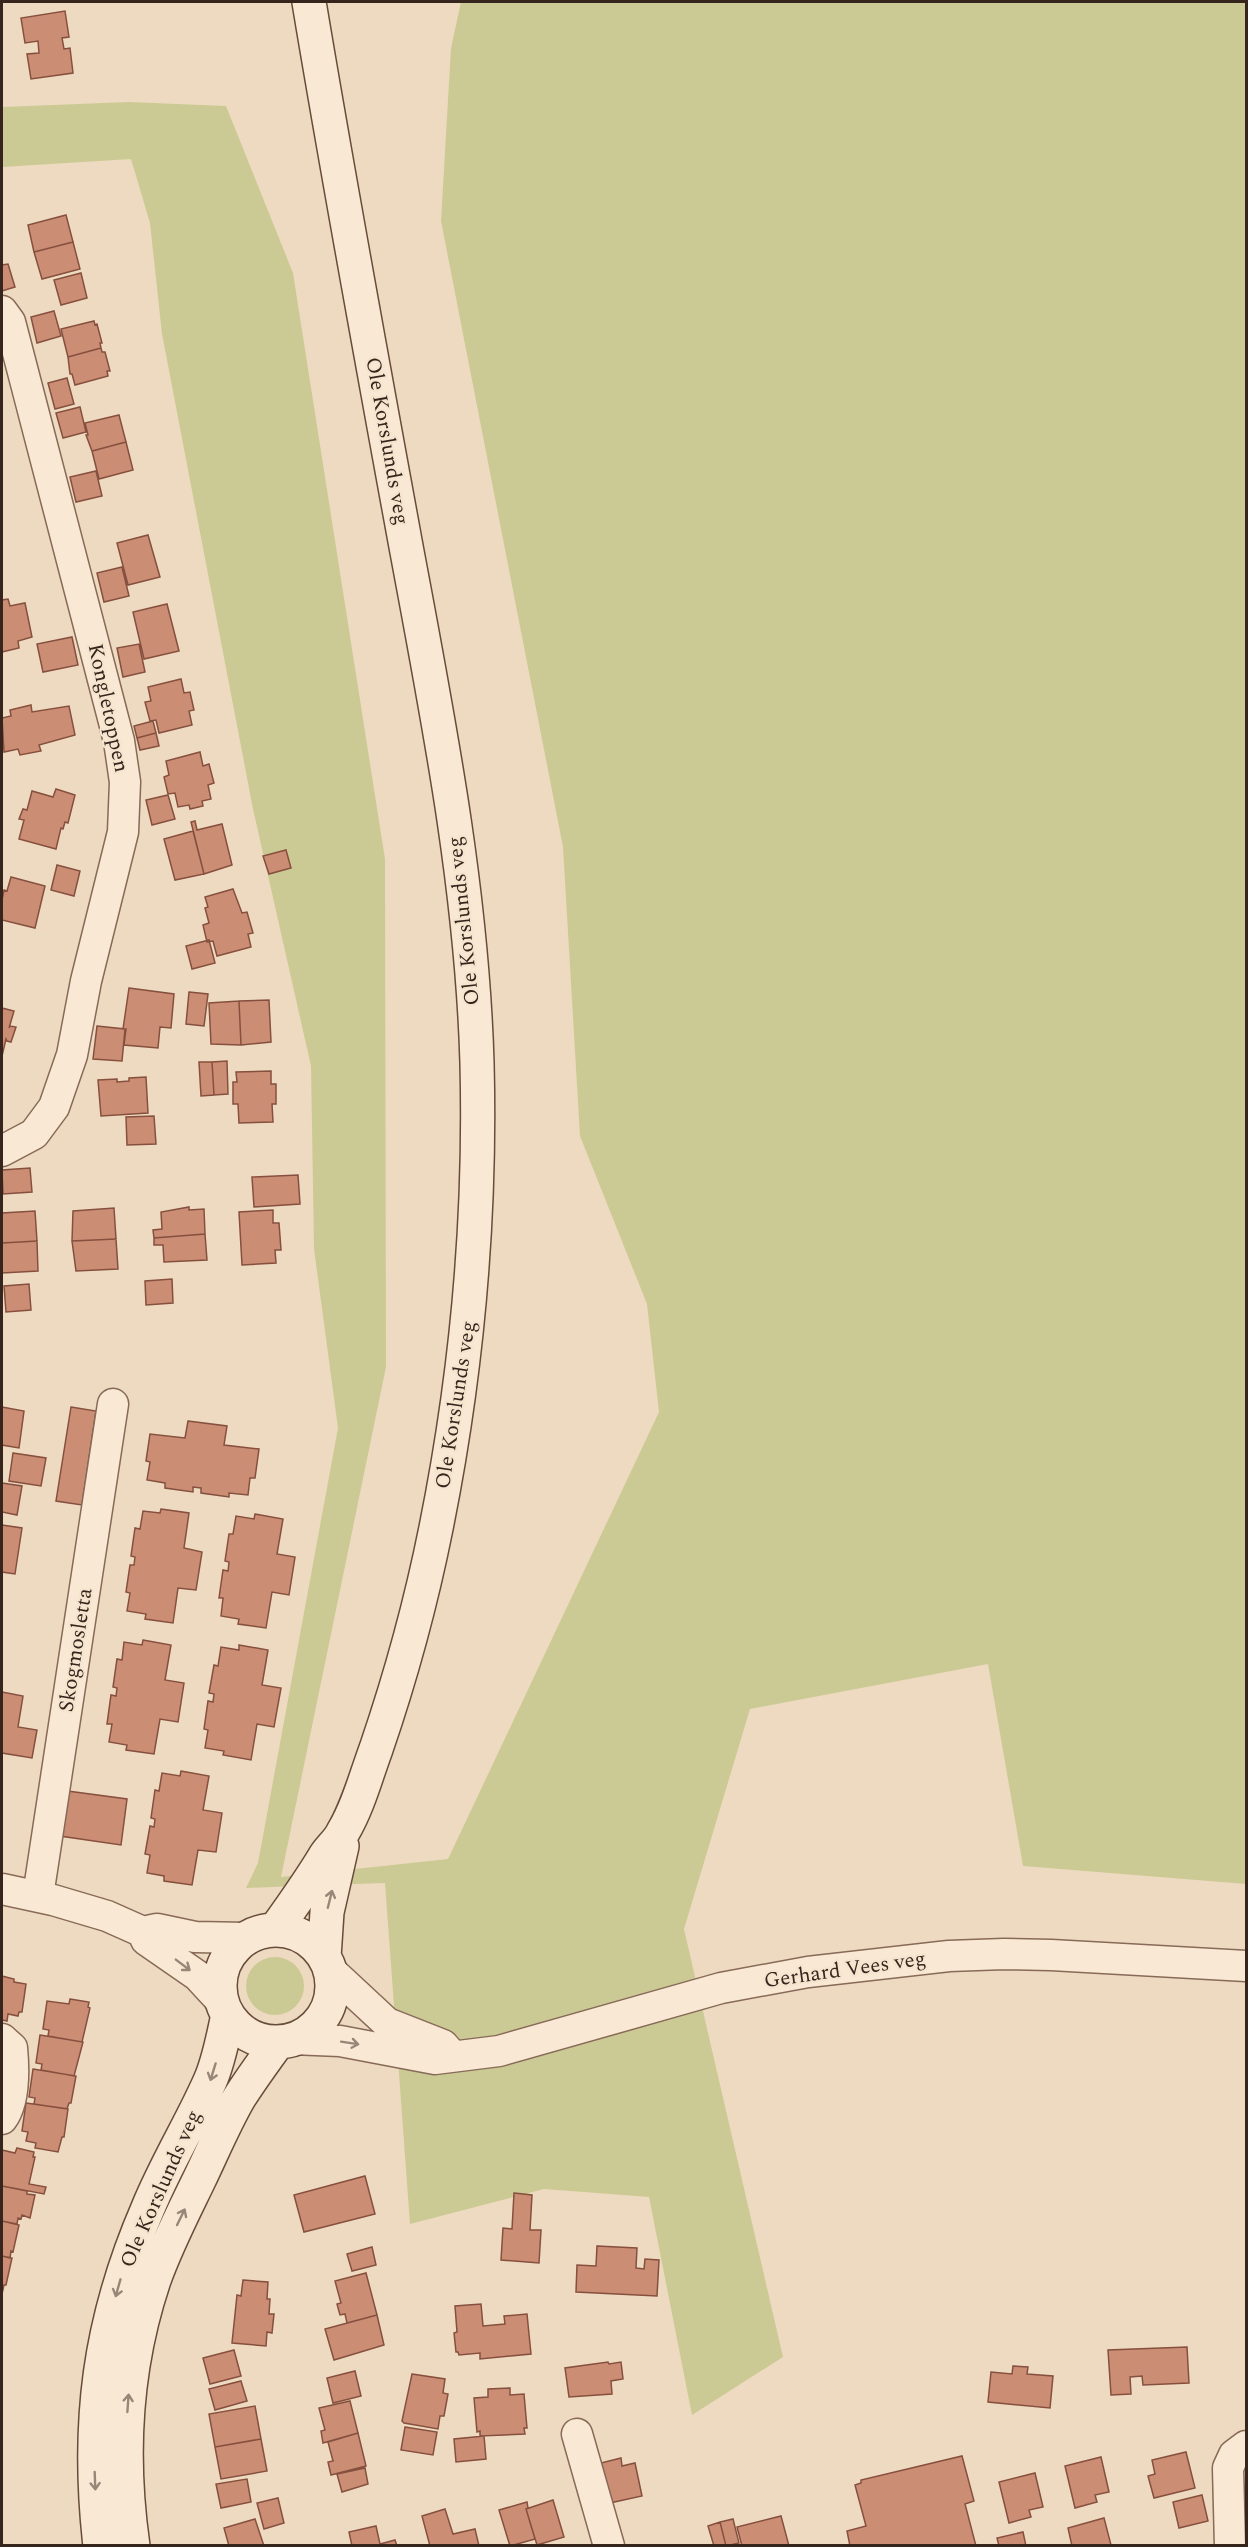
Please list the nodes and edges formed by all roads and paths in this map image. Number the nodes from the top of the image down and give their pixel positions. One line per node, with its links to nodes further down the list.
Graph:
1 (309, 2): 6 (street, Ole Korslunds veg)
2 (2, 311): 3 (street, Kongletoppen)
3 (14, 385): 4 (street, Kongletoppen)
4 (2, 1151)
5 (113, 1404): 8 (street, Skogmosletta)
6 (342, 1835): 10 (street, Ole Korslunds veg); 11 (street, Ole Korslunds veg, one-way to 6)
7 (2, 1889): 8 (street)
8 (38, 1896): 9 (street)
9 (143, 1932): 10 (street); 13 (street, one-way to 13)
10 (261, 1934): 11 (street); 13 (street)
11 (327, 1963): 15 (street); 16 (street)
12 (1246, 1966): 16 (street, Gerhard Vees veg)
13 (225, 2008): 15 (street); 20 (street, Ole Korslunds veg, one-way to 20)
14 (2, 2039): 17 (street)
15 (285, 2040): 16 (street, Gerhard Vees veg, one-way to 16); 21 (street, Ole Korslunds veg, one-way to 15)
16 (452, 2055)
17 (2, 2119)
18 (578, 2433): 22 (street)
19 (1246, 2446): 23 (street)
20 (100, 2546)
21 (133, 2546)
22 (609, 2546)
23 (1230, 2546)

